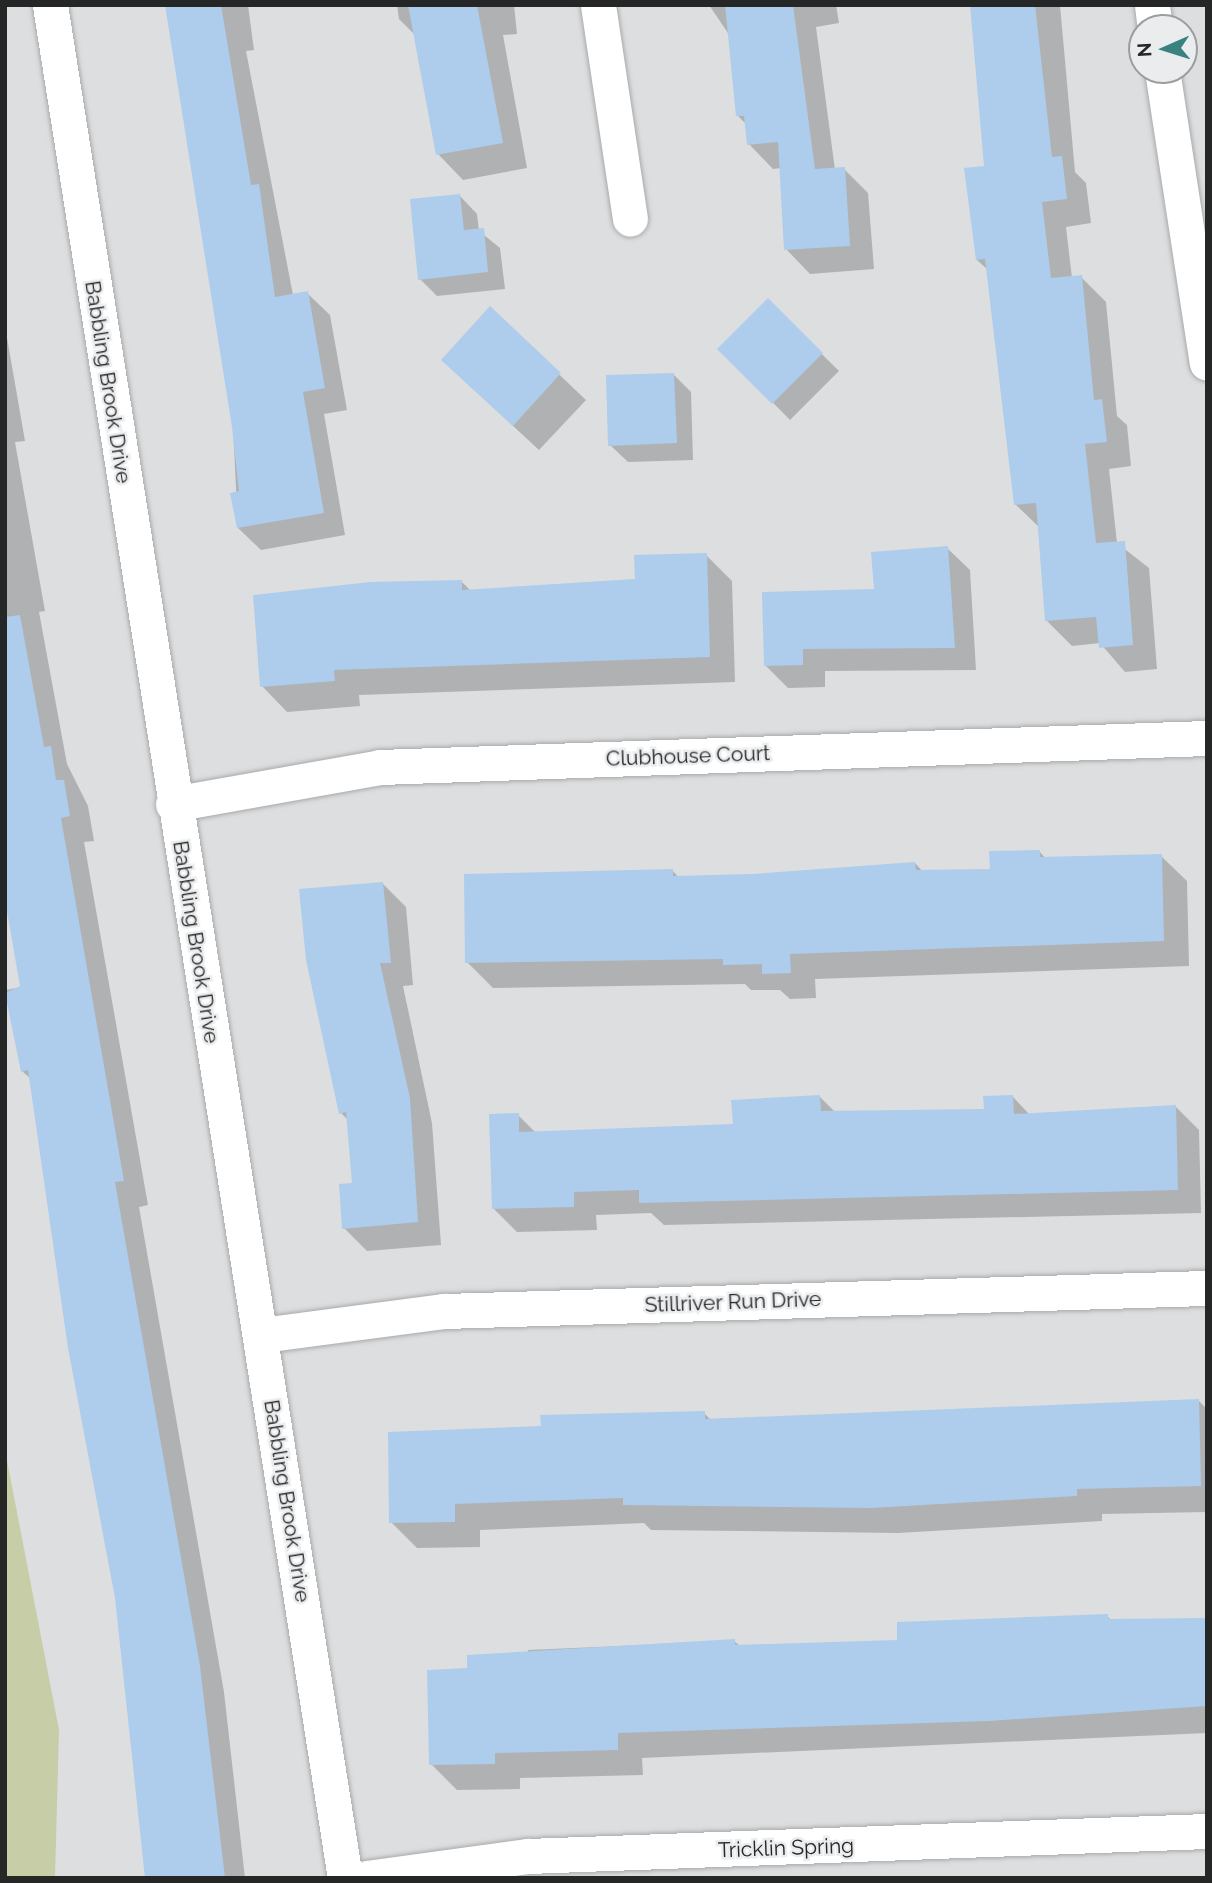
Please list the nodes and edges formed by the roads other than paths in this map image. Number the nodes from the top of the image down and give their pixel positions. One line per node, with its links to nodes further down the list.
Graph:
1 (50, 5): 8 (street, Babbling Brook Drive)
2 (598, 5): 5 (street)
3 (1166, 84): 4 (street)
4 (1192, 177): 6 (street)
5 (630, 219)
6 (1207, 363)
7 (1207, 738): 8 (street, Clubhouse Court)
8 (173, 804): 10 (street, Babbling Brook Drive)
9 (1207, 1288): 10 (street, Stillriver Run Drive)
10 (261, 1335): 12 (street, Babbling Brook Drive)
11 (1207, 1831): 13 (street, Tricklin Spring)
12 (345, 1878)
13 (367, 1878)

